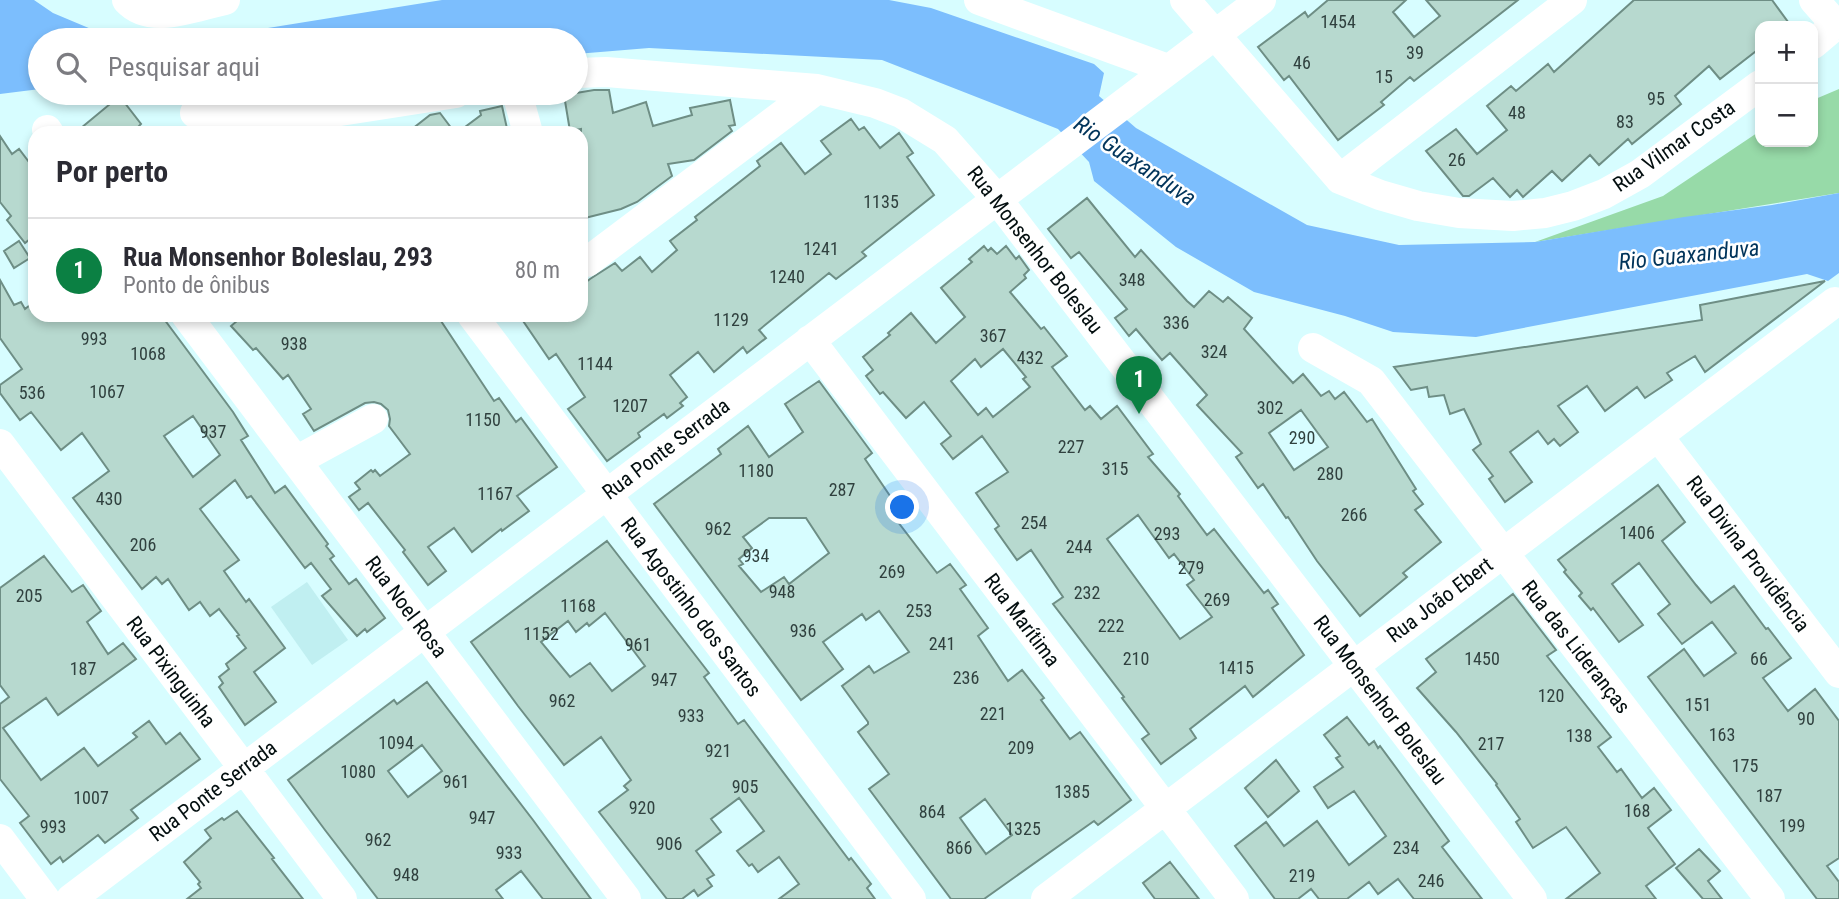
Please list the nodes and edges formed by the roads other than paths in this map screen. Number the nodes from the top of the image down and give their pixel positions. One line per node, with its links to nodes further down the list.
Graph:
1 (127, 0): 2 (street)
2 (225, 0)
3 (979, 0): 11 (street)
4 (1185, 0): 9 (street)
5 (1261, 0): 9 (street, Rua Ponte Serrada)
6 (1572, 0): 20 (street)
7 (1814, 0): 8 (street)
8 (1838, 24): 10 (street)
9 (1215, 34): 11 (street, Rua Ponte Serrada); 20 (street)
10 (1818, 40)
11 (1168, 69): 21 (street, Rua Ponte Serrada)
12 (588, 73): 13 (street, Rua Monsenhor Boleslau)
13 (817, 89): 21 (street, Rua Monsenhor Boleslau); 22 (street)
14 (1755, 89): 20 (street, Rua Vilmar Costa)
15 (406, 105): 18 (street)
16 (520, 105): 19 (street)
17 (195, 113): 18 (street)
18 (328, 124)
19 (526, 126)
20 (1340, 178)
21 (997, 199): 26 (street, Rua Ponte Serrada); 35 (street, Rua Monsenhor Boleslau)
22 (588, 261)
23 (1835, 302): 29 (street, Rua João Ebert)
24 (191, 322): 31 (street, Rua Noel Rosa)
25 (477, 322): 32 (street, Rua Agostinho dos Santos)
26 (810, 340): 32 (street, Rua Ponte Serrada); 38 (street, Rua Marítima)
27 (1313, 348): 33 (street, Rua das Lideranças)
28 (373, 419): 31 (street)
29 (1658, 436): 33 (street, Rua João Ebert); 36 (street, Rua Divina Providência)
30 (0, 444): 37 (street, Rua Pixinguinha)
31 (296, 461): 34 (street, Rua Noel Rosa)
32 (606, 494): 34 (street, Rua Ponte Serrada); 44 (street, Rua Agostinho dos Santos)
33 (1503, 553): 35 (street, Rua João Ebert); 48 (street, Rua das Lideranças)
34 (424, 632): 37 (street, Rua Ponte Serrada); 43 (street, Rua Noel Rosa)
35 (1354, 666): 38 (street, Rua João Ebert); 47 (street, Rua Monsenhor Boleslau)
36 (1839, 673)
37 (244, 768): 41 (street, Rua Ponte Serrada); 42 (street, Rua Pixinguinha)
38 (1166, 809): 45 (street, Rua João Ebert); 46 (street, Rua Marítima)
39 (0, 839): 40 (street)
40 (45, 899)
41 (71, 899)
42 (342, 899)
43 (626, 899)
44 (911, 899)
45 (1046, 899)
46 (1234, 899)
47 (1532, 899)
48 (1770, 899)

